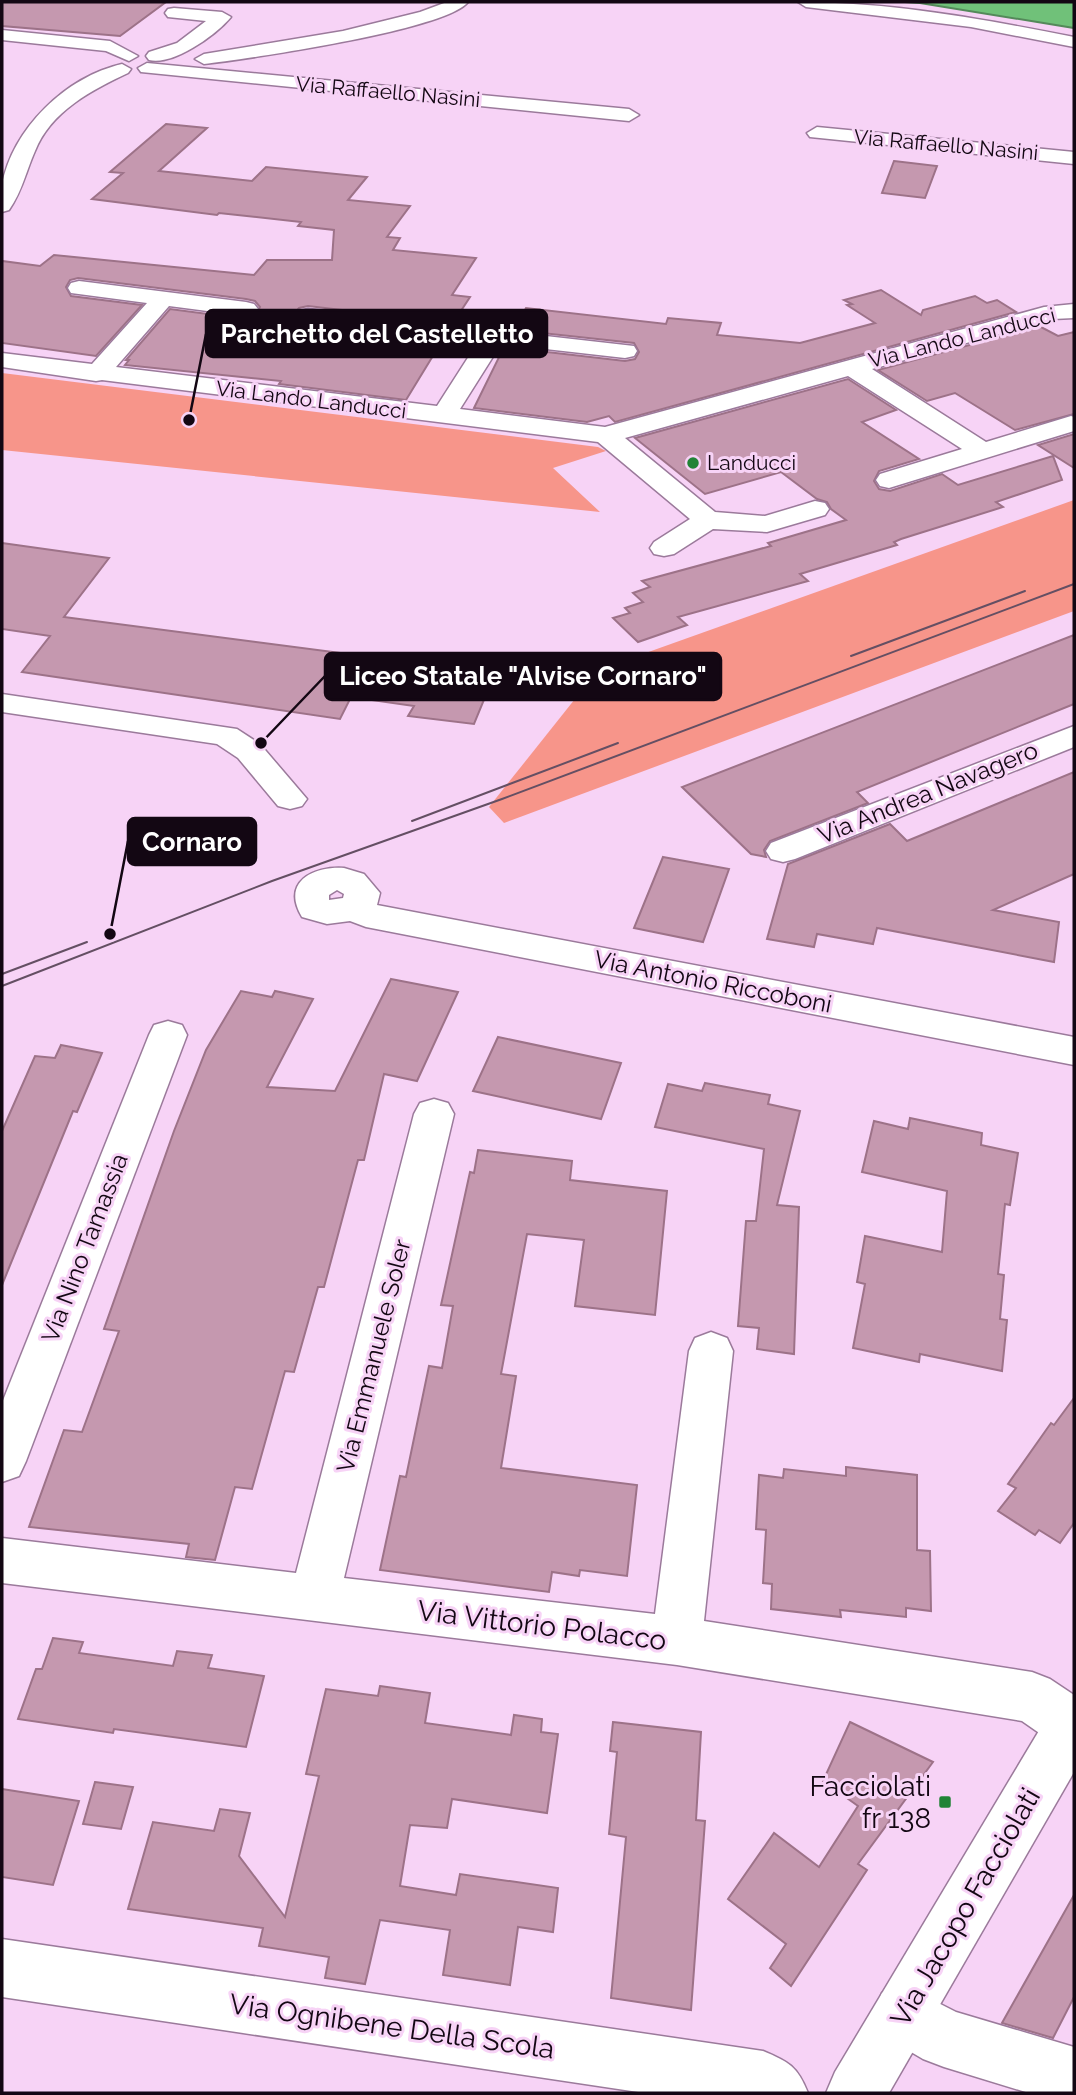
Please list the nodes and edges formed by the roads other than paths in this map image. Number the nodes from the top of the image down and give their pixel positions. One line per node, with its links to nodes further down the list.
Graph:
1 (460, 2): 7 (street)
2 (806, 2): 5 (street)
3 (174, 13): 7 (street)
4 (2, 35): 6 (street)
5 (1074, 42)
6 (125, 62): 7 (street); 11 (street)
7 (153, 62): 8 (street, Via Raffaello Nasini)
8 (629, 115)
9 (817, 133): 10 (street, Via Raffaello Nasini)
10 (1074, 158)
11 (2, 206)
12 (79, 288): 13 (street)
13 (164, 298): 14 (street); 21 (street)
14 (246, 309)
15 (1074, 311): 20 (street, Via Lando Landucci)
16 (308, 317): 17 (street)
17 (494, 336): 18 (street); 22 (street)
18 (625, 351)
19 (2, 360): 21 (street, Via Lando Landucci)
20 (850, 366): 24 (street, Via Lando Landucci); 25 (street, Via Lando Landucci)
21 (96, 374): 22 (street, Via Lando Landucci)
22 (443, 416): 24 (street, Via Lando Landucci)
23 (1071, 424): 25 (street)
24 (606, 435): 28 (street)
25 (982, 451): 26 (street)
26 (889, 480)
27 (815, 509): 28 (street)
28 (708, 520): 29 (street)
29 (664, 548)
30 (2, 703): 32 (street)
31 (1074, 736): 33 (street, Via Andrea Navagero)
32 (289, 799)
33 (783, 851)
34 (353, 908): 36 (street, Via Antonio Riccoboni)
35 (168, 1035): 39 (street, Via Nino Tamassia)
36 (1074, 1051)
37 (434, 1114): 41 (street, Via Emmanuele Soler)
38 (711, 1350): 42 (street)
39 (2, 1461)
40 (2, 1561): 41 (street, Via Vittorio Polacco)
41 (314, 1598): 42 (street, Via Vittorio Polacco)
42 (677, 1641): 43 (street, Via Vittorio Polacco)
43 (1074, 1725): 45 (street, Via Jacopo Facciolati)
44 (2, 1968): 47 (street, Via Ognibene Della Scola)
45 (903, 2014): 46 (street); 48 (street, Via Jacopo Facciolati)
46 (1074, 2077)
47 (778, 2093)
48 (856, 2093)

